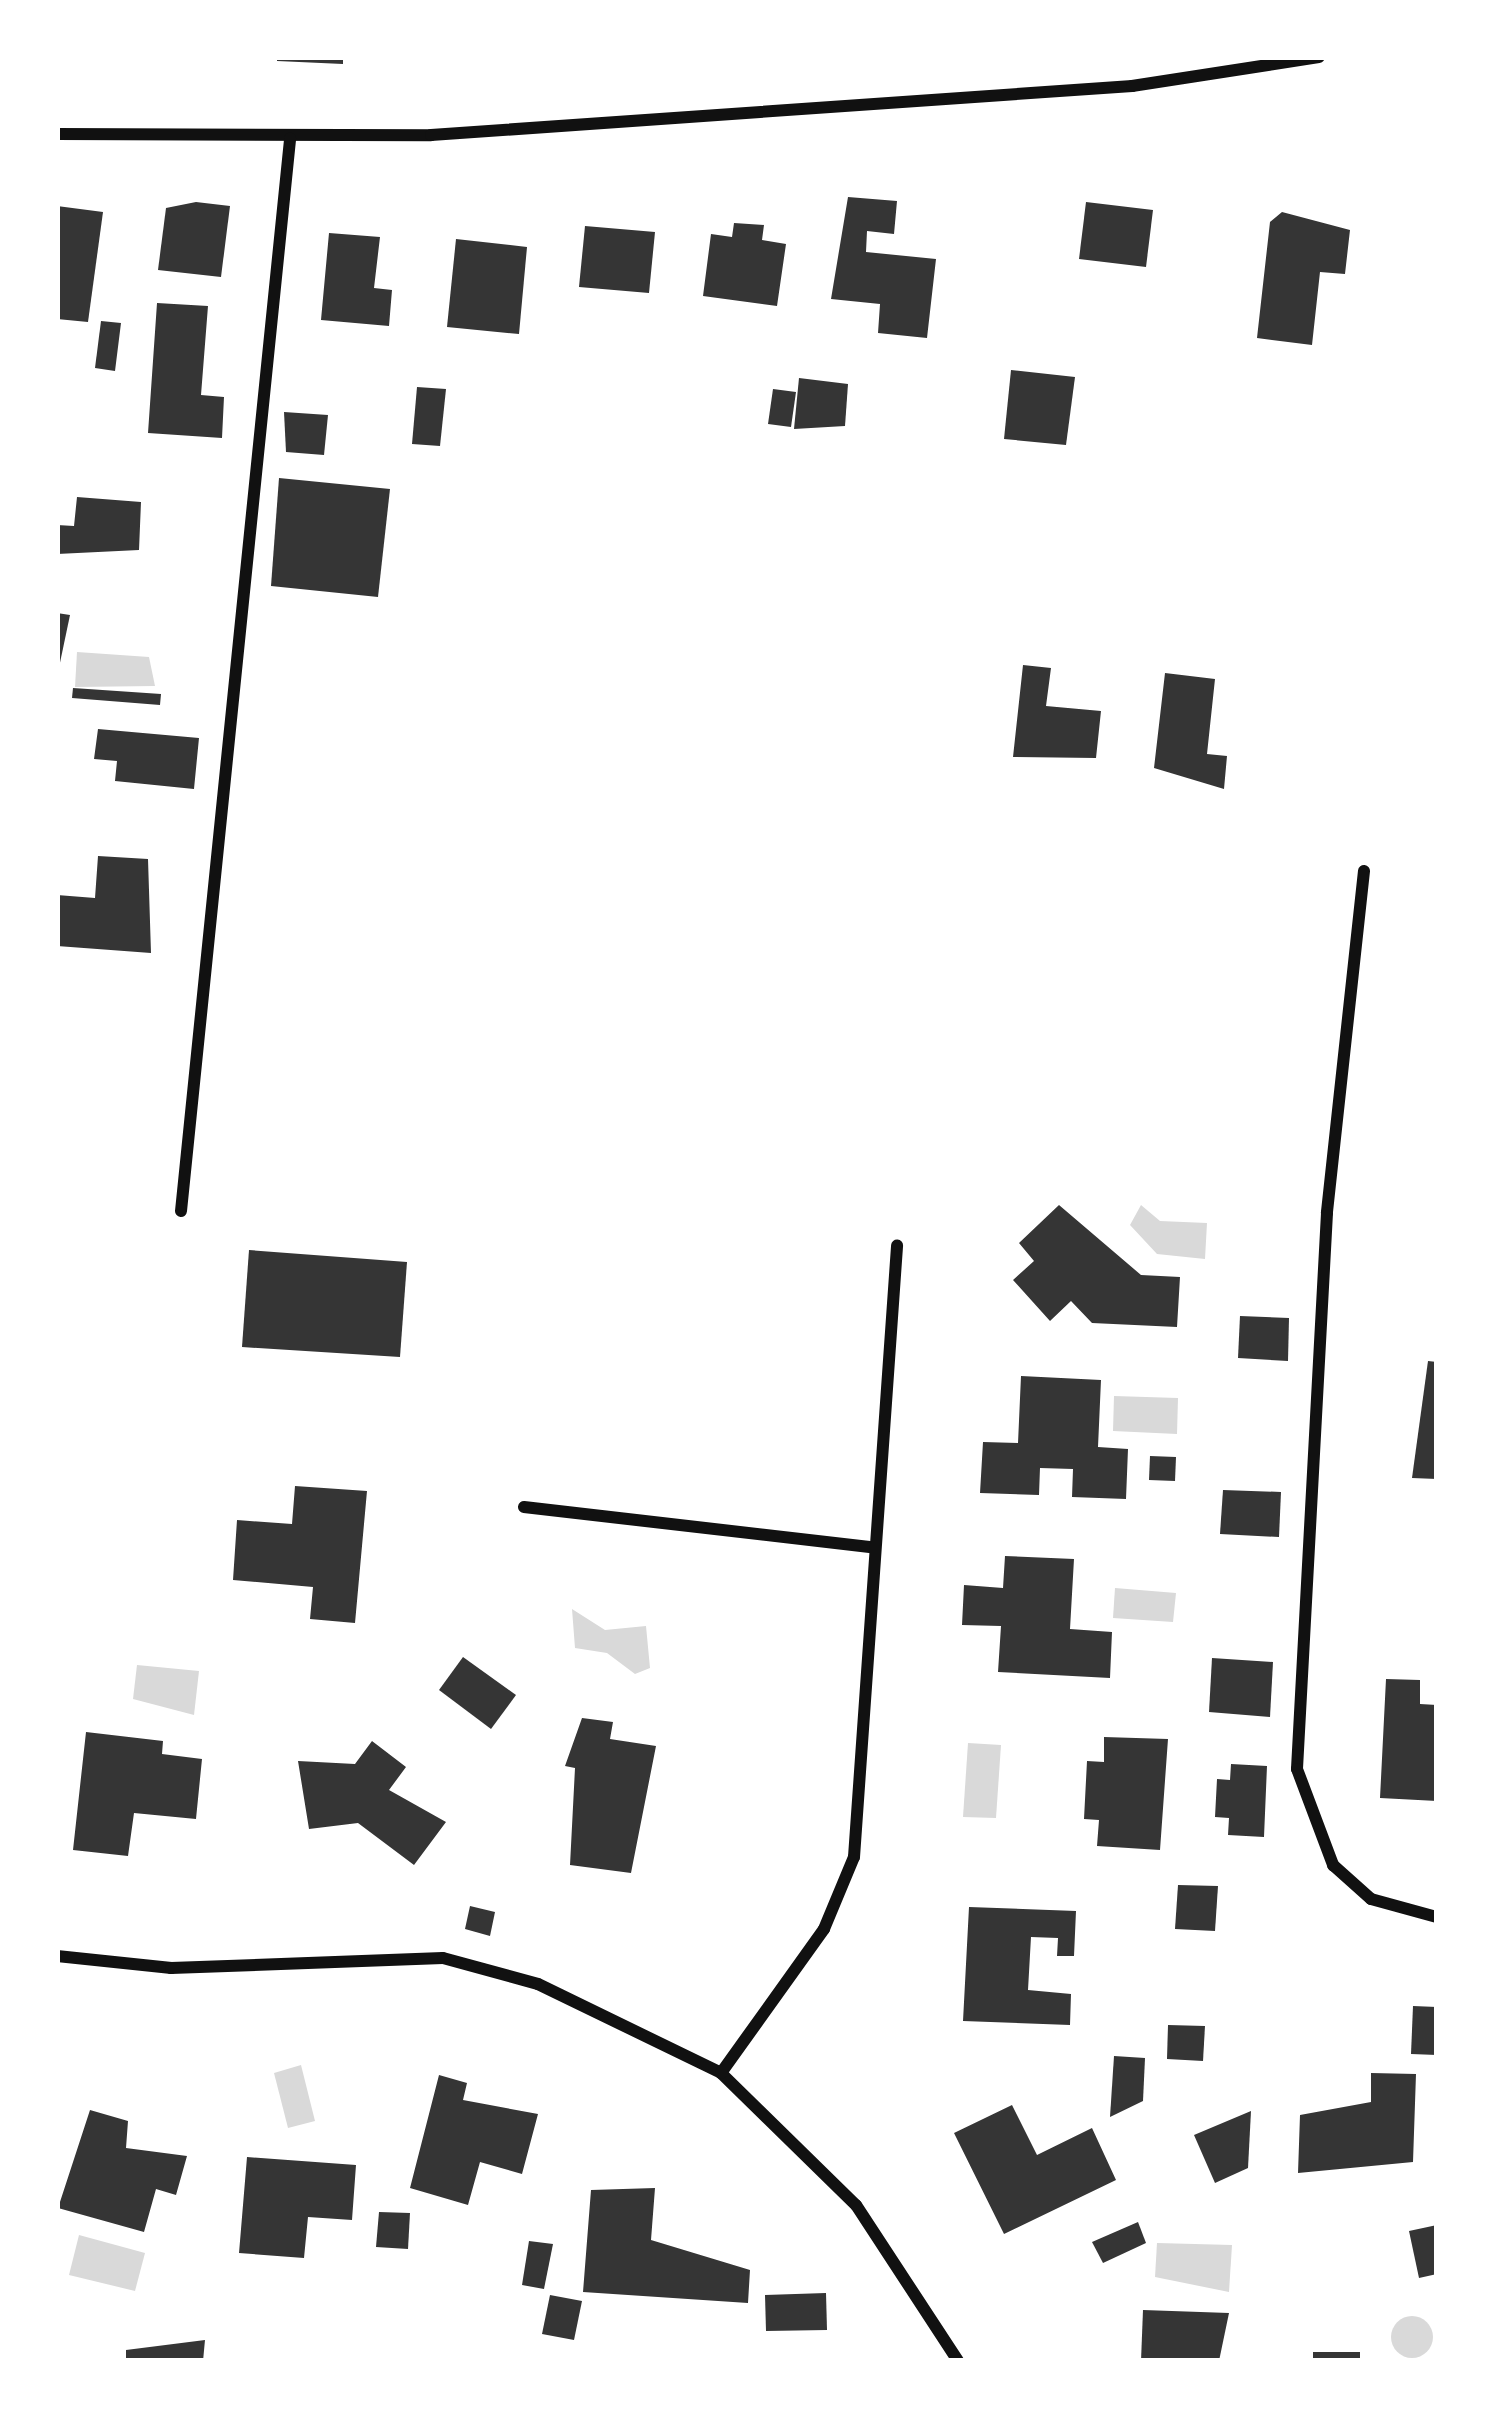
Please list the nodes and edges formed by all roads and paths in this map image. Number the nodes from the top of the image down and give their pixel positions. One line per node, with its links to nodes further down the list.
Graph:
1 (1319, 57): 3 (street)
2 (57, 134): 3 (street)
3 (290, 139): 5 (street)
4 (1364, 871): 9 (street)
5 (181, 1211)
6 (897, 1246): 8 (street)
7 (524, 1508): 8 (street)
8 (872, 1547): 11 (street)
9 (1437, 1917)
10 (57, 1956): 11 (street)
11 (721, 2073): 12 (street)
12 (958, 2361)

